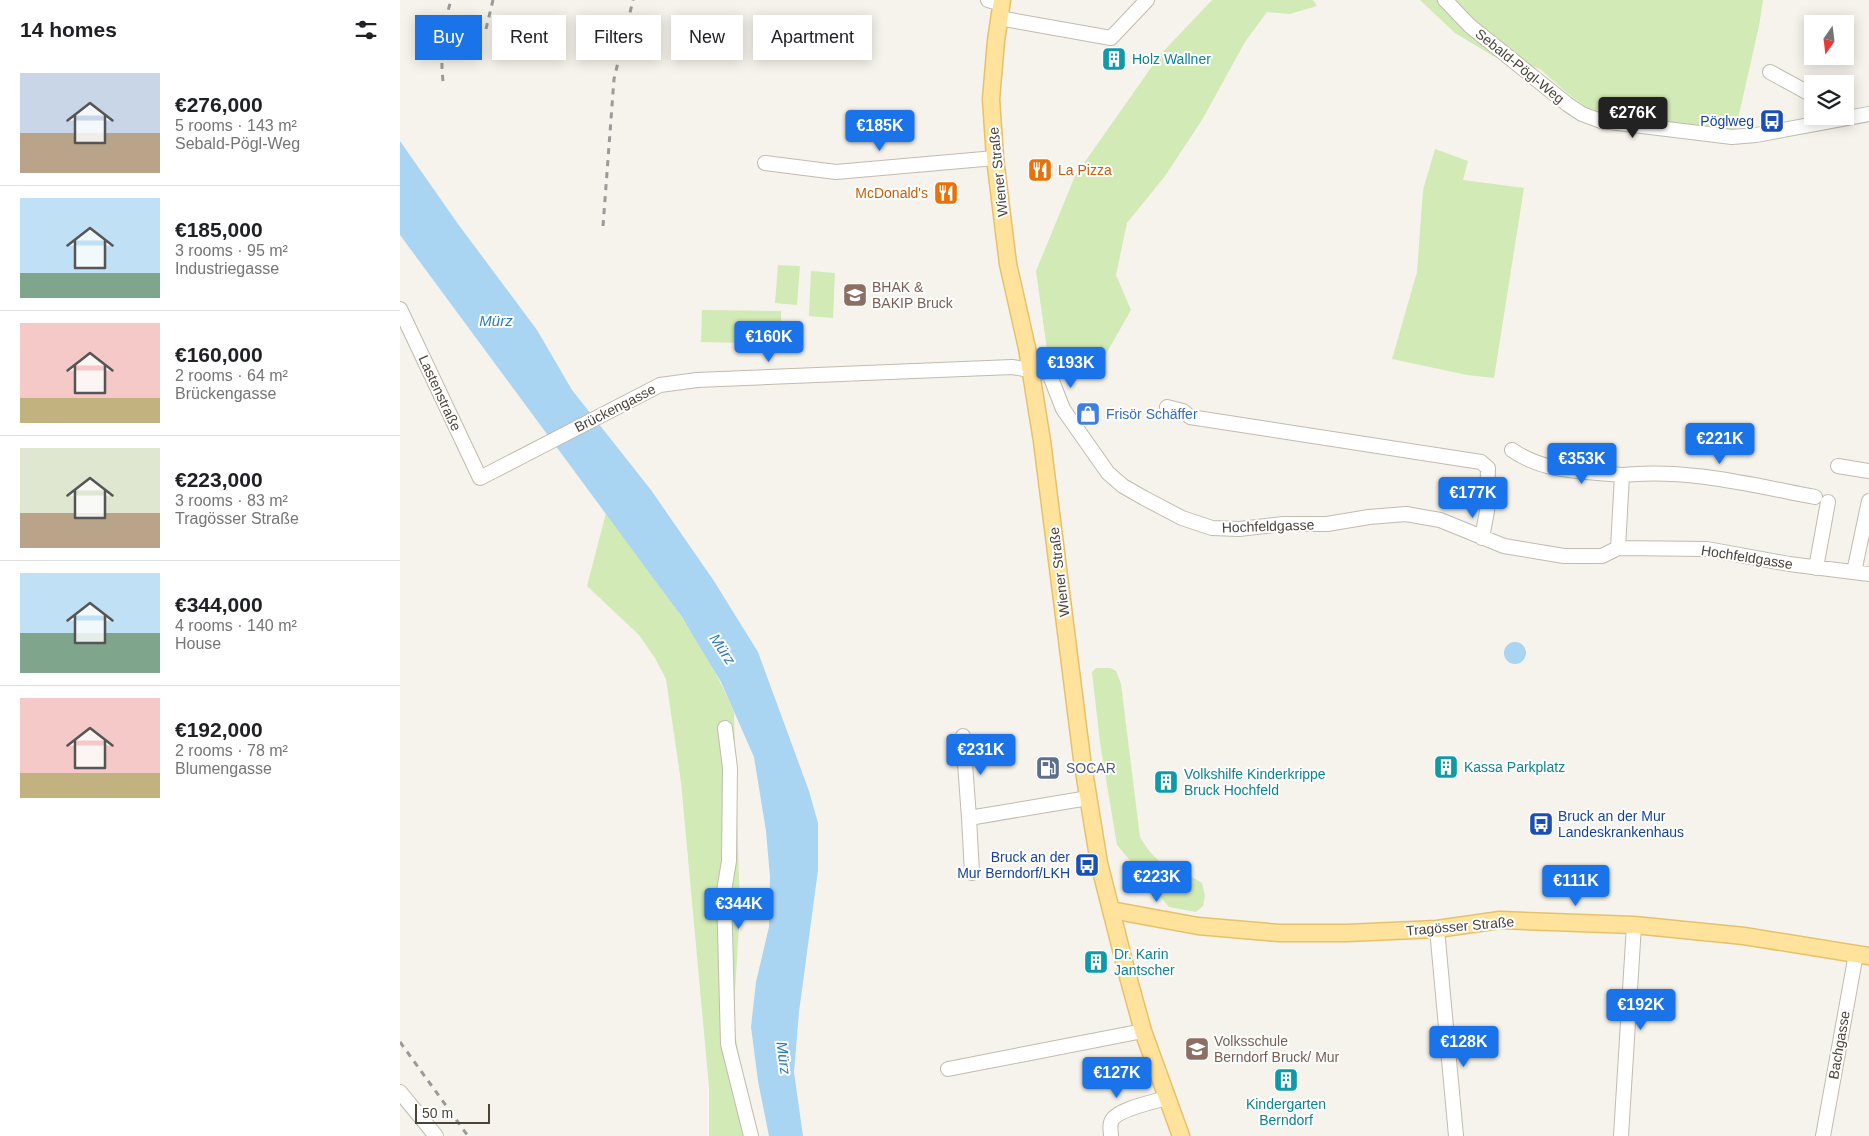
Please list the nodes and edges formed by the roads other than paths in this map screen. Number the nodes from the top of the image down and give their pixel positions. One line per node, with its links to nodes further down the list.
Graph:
1 (1147, 0): 3 (street)
2 (1445, 0): 8 (street, Sebald-Pögl-Weg)
3 (998, 5): 9 (main road, Wiener Straße)
4 (1770, 72): 5 (street)
5 (1804, 91)
6 (1869, 114): 7 (street, Sebald-Pögl-Weg)
7 (1854, 116)
8 (1805, 125)
9 (995, 158): 10 (street); 12 (main road, Wiener Straße)
10 (765, 163)
11 (400, 309): 18 (street, Lastenstraße)
12 (1031, 369): 18 (street, Brückengasse); 23 (street, Hochfeldgasse); 30 (main road, Wiener Straße)
13 (1167, 407): 23 (street)
14 (1512, 450): 17 (street)
15 (1838, 466): 16 (street)
16 (1869, 471)
17 (1622, 475): 19 (street); 24 (street)
18 (480, 478)
19 (1815, 497)
20 (1869, 501): 22 (street)
21 (1828, 502): 25 (street)
22 (1867, 520): 26 (street)
23 (1482, 538): 24 (street, Hochfeldgasse)
24 (1618, 548): 25 (street, Hochfeldgasse)
25 (1816, 568): 26 (street, Hochfeldgasse)
26 (1854, 572): 27 (street, Hochfeldgasse)
27 (1869, 574)
28 (725, 728): 42 (street)
29 (963, 736): 31 (street)
30 (1088, 798): 31 (street); 33 (main road, Wiener Straße)
31 (970, 818): 32 (street)
32 (972, 873)
33 (1111, 910): 35 (main road, Tragösser Straße); 37 (main road, Wiener Straße)
34 (1634, 925): 35 (main road, Tragösser Straße); 36 (main road, Tragösser Straße); 46 (street)
35 (1437, 929): 45 (street)
36 (1863, 955): 47 (street, Bachgasse)
37 (1143, 1031): 38 (street); 40 (main road, Wiener Straße)
38 (948, 1069)
39 (400, 1092): 41 (street)
40 (1166, 1098): 43 (street); 44 (main road, Wiener Straße)
41 (436, 1136)
42 (751, 1136)
43 (1111, 1136)
44 (1181, 1136)
45 (1456, 1136)
46 (1621, 1136)
47 (1823, 1136)

